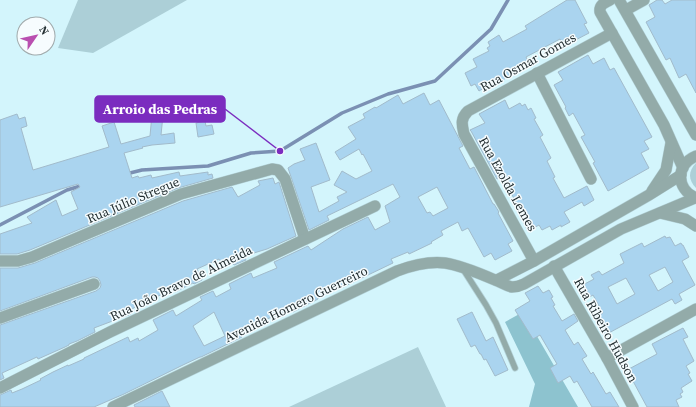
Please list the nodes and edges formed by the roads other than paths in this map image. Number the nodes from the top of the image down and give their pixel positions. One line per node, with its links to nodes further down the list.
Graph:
1 (610, 0): 5 (street)
2 (619, 0): 4 (street)
3 (644, 0): 4 (street)
4 (626, 10): 8 (street)
5 (612, 33): 6 (street, Rua Osmar Gomes); 9 (street)
6 (538, 73): 7 (street, Rua Osmar Gomes); 12 (street)
7 (462, 120): 19 (street, Rua Ezolda Lemes)
8 (696, 135)
9 (671, 142): 11 (street); 13 (street)
10 (696, 156): 11 (street)
11 (682, 171): 13 (street); 14 (street)
12 (591, 179)
13 (649, 195): 19 (street)
14 (695, 198): 16 (street, Avenida Homero Guerreiro)
15 (375, 206): 18 (street, Rua João Bravo de Almeida)
16 (660, 213): 17 (street); 21 (street, Avenida Homero Guerreiro)
17 (696, 226)
18 (305, 239): 20 (street, Rua Júlio Stregue); 29 (street, Rua João Bravo de Almeida)
19 (534, 261): 23 (street)
20 (0, 262)
21 (554, 266): 23 (street, Avenida Homero Guerreiro); 27 (street, Rua Ribeiro Hudson)
22 (462, 267): 23 (street, Avenida Homero Guerreiro); 28 (lane); 30 (street, Avenida Homero Guerreiro)
23 (497, 280)
24 (94, 284): 26 (street)
25 (696, 309): 27 (street)
26 (0, 318)
27 (607, 358): 31 (street, Rua Ribeiro Hudson)
28 (515, 368)
29 (0, 388)
30 (113, 407)
31 (633, 407)

